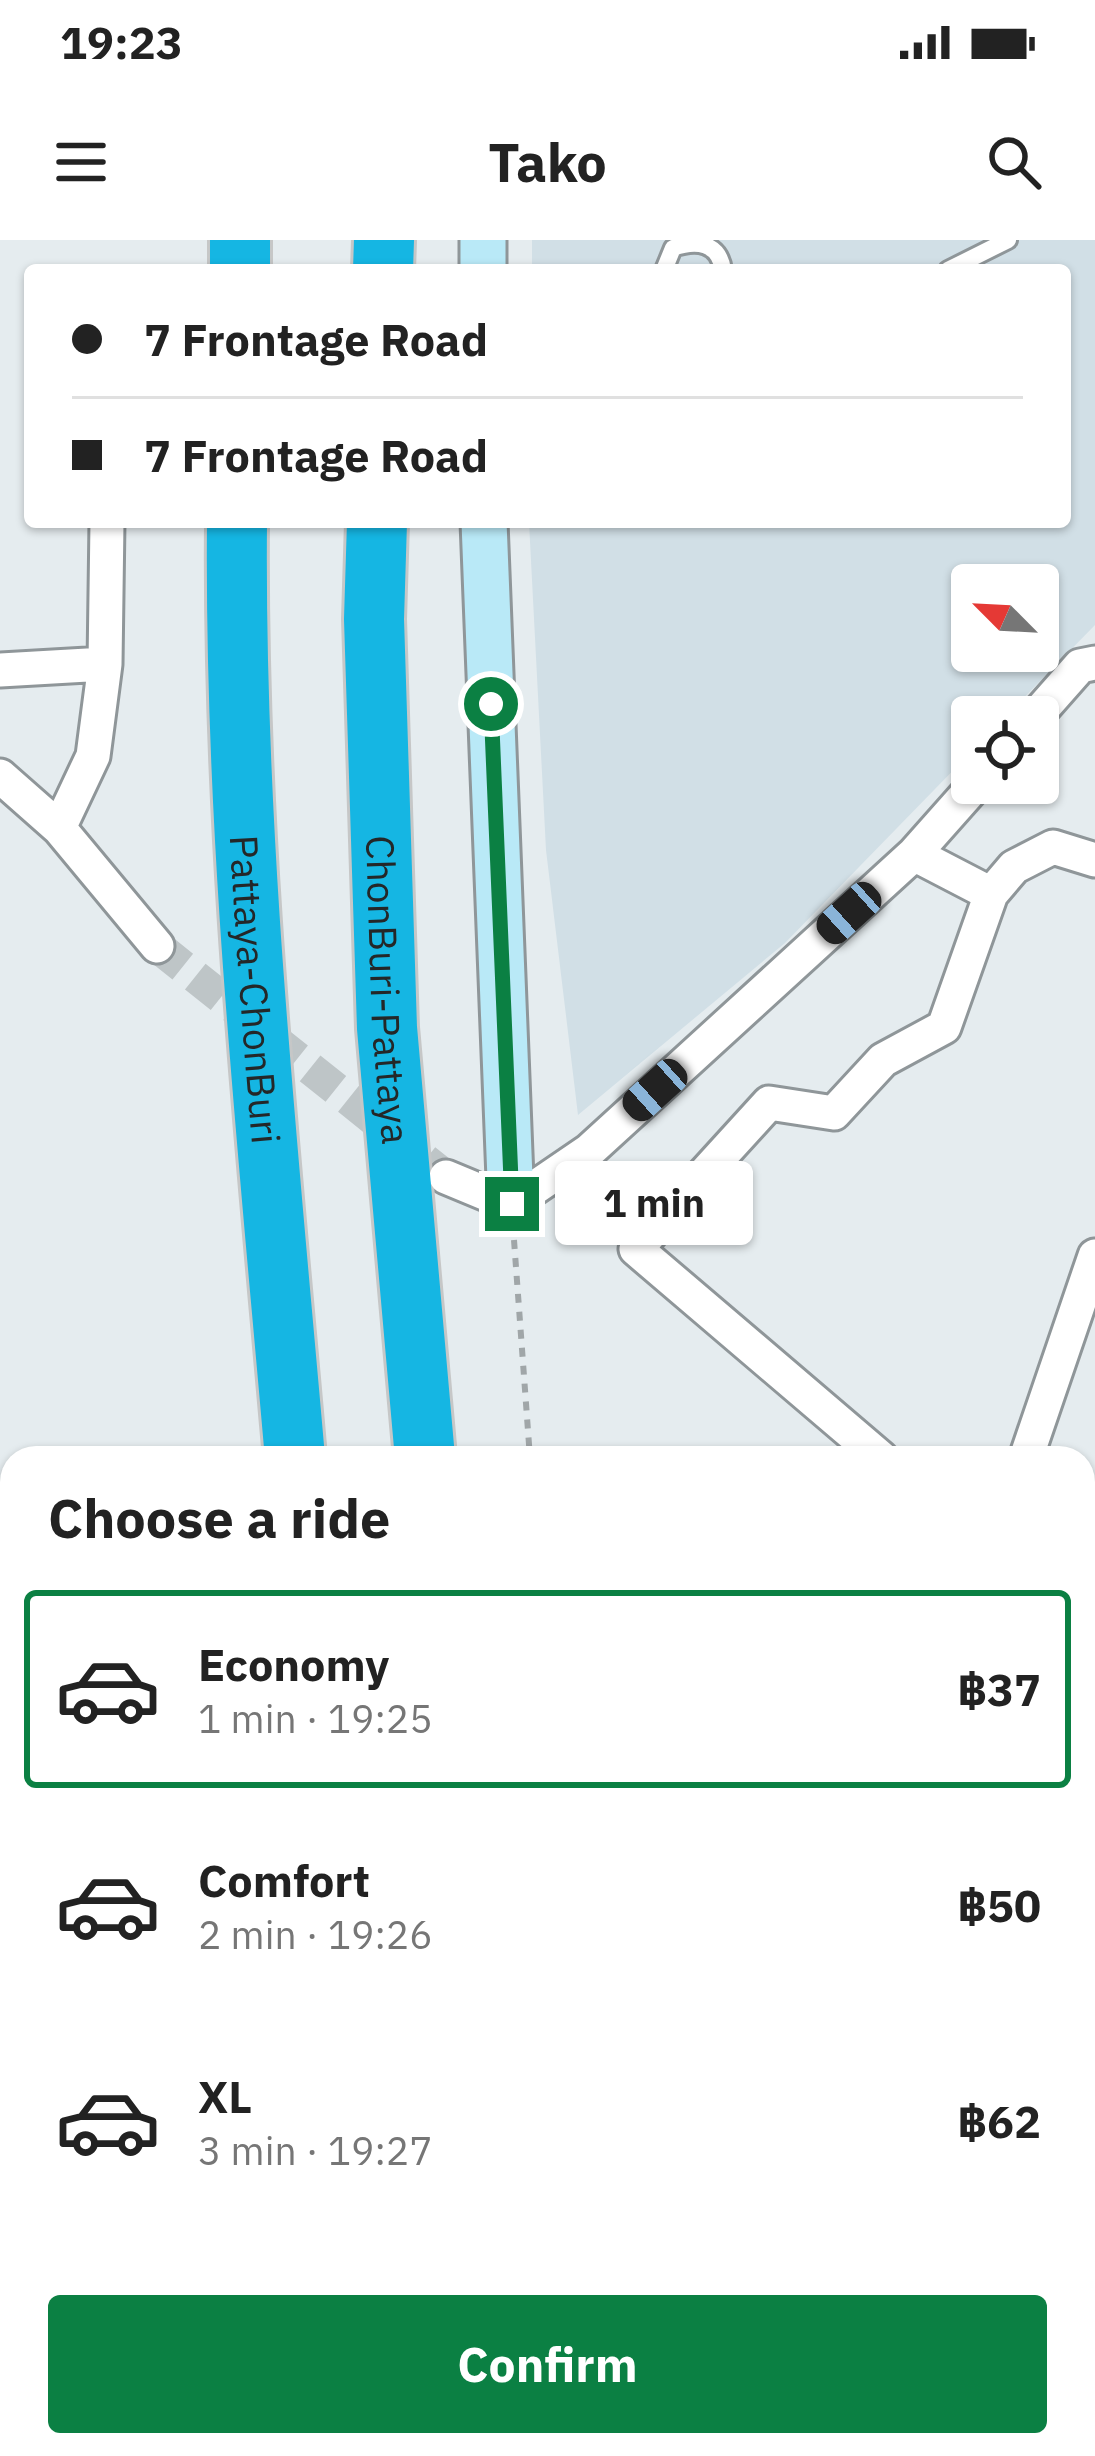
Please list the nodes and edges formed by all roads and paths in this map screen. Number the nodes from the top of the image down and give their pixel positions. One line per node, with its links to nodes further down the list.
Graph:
1 (1008, 240): 4 (lane)
2 (711, 242): 3 (lane)
3 (666, 264)
4 (960, 264)
5 (107, 528): 10 (street)
6 (237, 528): 23 (highway, Pattaya-ChonBuri)
7 (376, 528): 24 (highway, ChonBuri-Pattaya)
8 (484, 528): 21 (street)
9 (1095, 663): 12 (street)
10 (105, 664): 11 (street); 15 (street)
11 (0, 670)
12 (1054, 696)
13 (0, 776): 15 (street)
14 (958, 804): 16 (street)
15 (58, 828): 19 (street)
16 (914, 854): 18 (street); 21 (street)
17 (1095, 860): 18 (street)
18 (991, 894): 26 (street)
19 (157, 946)
20 (446, 1177): 21 (street)
21 (512, 1204): 25 (path)
22 (1095, 1256): 27 (street)
23 (294, 1446)
24 (424, 1446)
25 (529, 1446)
26 (867, 1446)
27 (1029, 1446)

